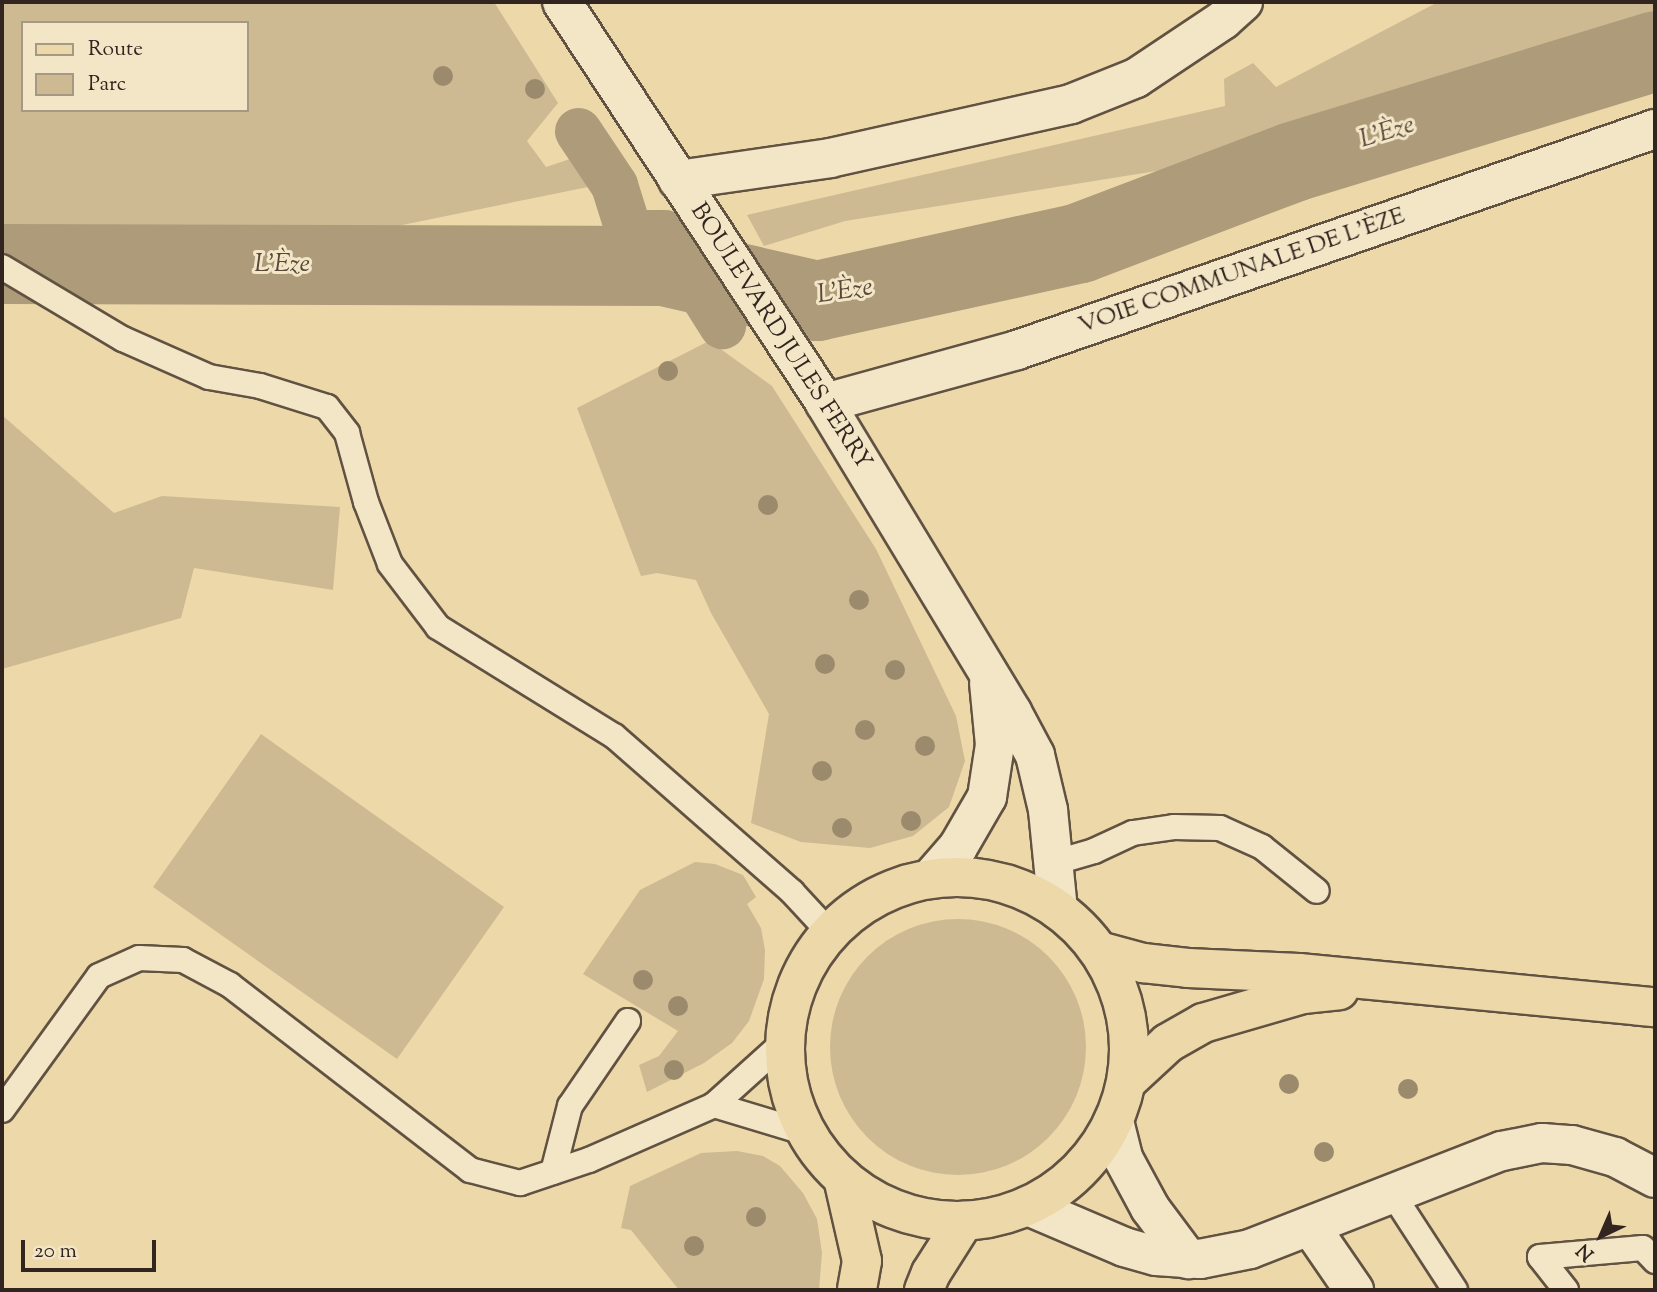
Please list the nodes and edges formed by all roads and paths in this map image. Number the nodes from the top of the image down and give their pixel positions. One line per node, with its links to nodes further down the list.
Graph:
1 (562, 2): 4 (street, BOULEVARD JULES FERRY)
2 (1243, 2): 4 (street)
3 (1655, 130): 6 (street, VOIE COMMUNALE DE L'ÈZE)
4 (685, 190): 6 (street, BOULEVARD JULES FERRY)
5 (2, 267): 12 (lane)
6 (825, 403): 7 (street, BOULEVARD JULES FERRY)
7 (989, 678): 8 (street, BOULEVARD JULES FERRY); 9 (street, BOULEVARD JULES FERRY)
8 (1053, 863): 10 (lane); 11 (street, BOULEVARD JULES FERRY)
9 (930, 878): 11 (main road); 12 (main road)
10 (1317, 891)
11 (1058, 910): 13 (main road)
12 (830, 933): 17 (main road)
13 (1099, 951): 14 (main road); 18 (main road)
14 (1403, 983): 15 (main road); 18 (main road)
15 (1655, 1007)
16 (628, 1021): 23 (lane)
17 (785, 1041): 19 (lane); 22 (main road)
18 (1127, 1081): 21 (main road)
19 (714, 1105): 22 (lane); 23 (lane)
20 (2, 1110): 23 (lane)
21 (1114, 1121): 27 (main road); 30 (street)
22 (807, 1133): 24 (main road)
23 (553, 1172)
24 (843, 1178): 28 (main road); 32 (main road)
25 (1655, 1178): 26 (street)
26 (1392, 1193): 29 (street); 35 (lane)
27 (1028, 1206): 28 (main road); 30 (street)
28 (964, 1221): 33 (main road)
29 (1310, 1226): 30 (street); 34 (street)
30 (1188, 1259)
31 (1655, 1261): 36 (lane)
32 (857, 1290)
33 (924, 1290)
34 (1354, 1290)
35 (1455, 1290)
36 (1566, 1290)

